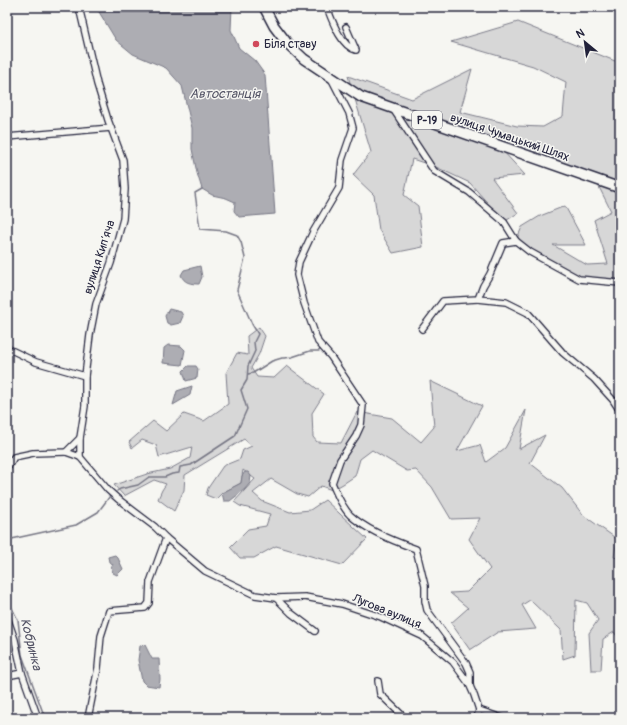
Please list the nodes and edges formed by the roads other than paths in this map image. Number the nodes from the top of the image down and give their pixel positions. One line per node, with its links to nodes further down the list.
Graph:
1 (79, 7): 7 (street, вулиця Кипʼяча)
2 (264, 7): 5 (main road, вулиця Чумацький Шлях / Р-19)
3 (328, 7): 4 (street)
4 (346, 27)
5 (330, 76): 6 (main road, вулиця Чумацький Шлях / Р-19); 28 (street, Лугова вулиця)
6 (392, 108): 9 (main road, вулиця Чумацький Шлях / Р-19); 10 (street)
7 (111, 128): 8 (street); 15 (street, вулиця Кипʼяча)
8 (7, 137)
9 (620, 188)
10 (516, 241): 11 (street); 12 (street)
11 (620, 283)
12 (478, 299): 13 (street); 16 (street)
13 (422, 329)
14 (7, 348): 15 (street)
15 (85, 376): 17 (street, вулиця Кипʼяча)
16 (620, 411)
17 (80, 438): 18 (street); 19 (street, вулиця Кипʼяча)
18 (66, 452): 19 (street); 20 (street)
19 (80, 457): 21 (street, Лугова вулиця)
20 (7, 468)
21 (166, 538): 22 (street, Лугова вулиця); 31 (street)
22 (276, 598): 24 (street); 28 (street, Лугова вулиця)
23 (7, 617): 25 (street)
24 (315, 631)
25 (22, 673): 26 (street); 30 (street)
26 (7, 676)
27 (378, 681): 32 (street)
28 (470, 686): 29 (street, Лугова вулиця)
29 (479, 710): 33 (street); 34 (street)
30 (38, 718)
31 (88, 718)
32 (404, 718)
33 (477, 718)
34 (502, 718)

